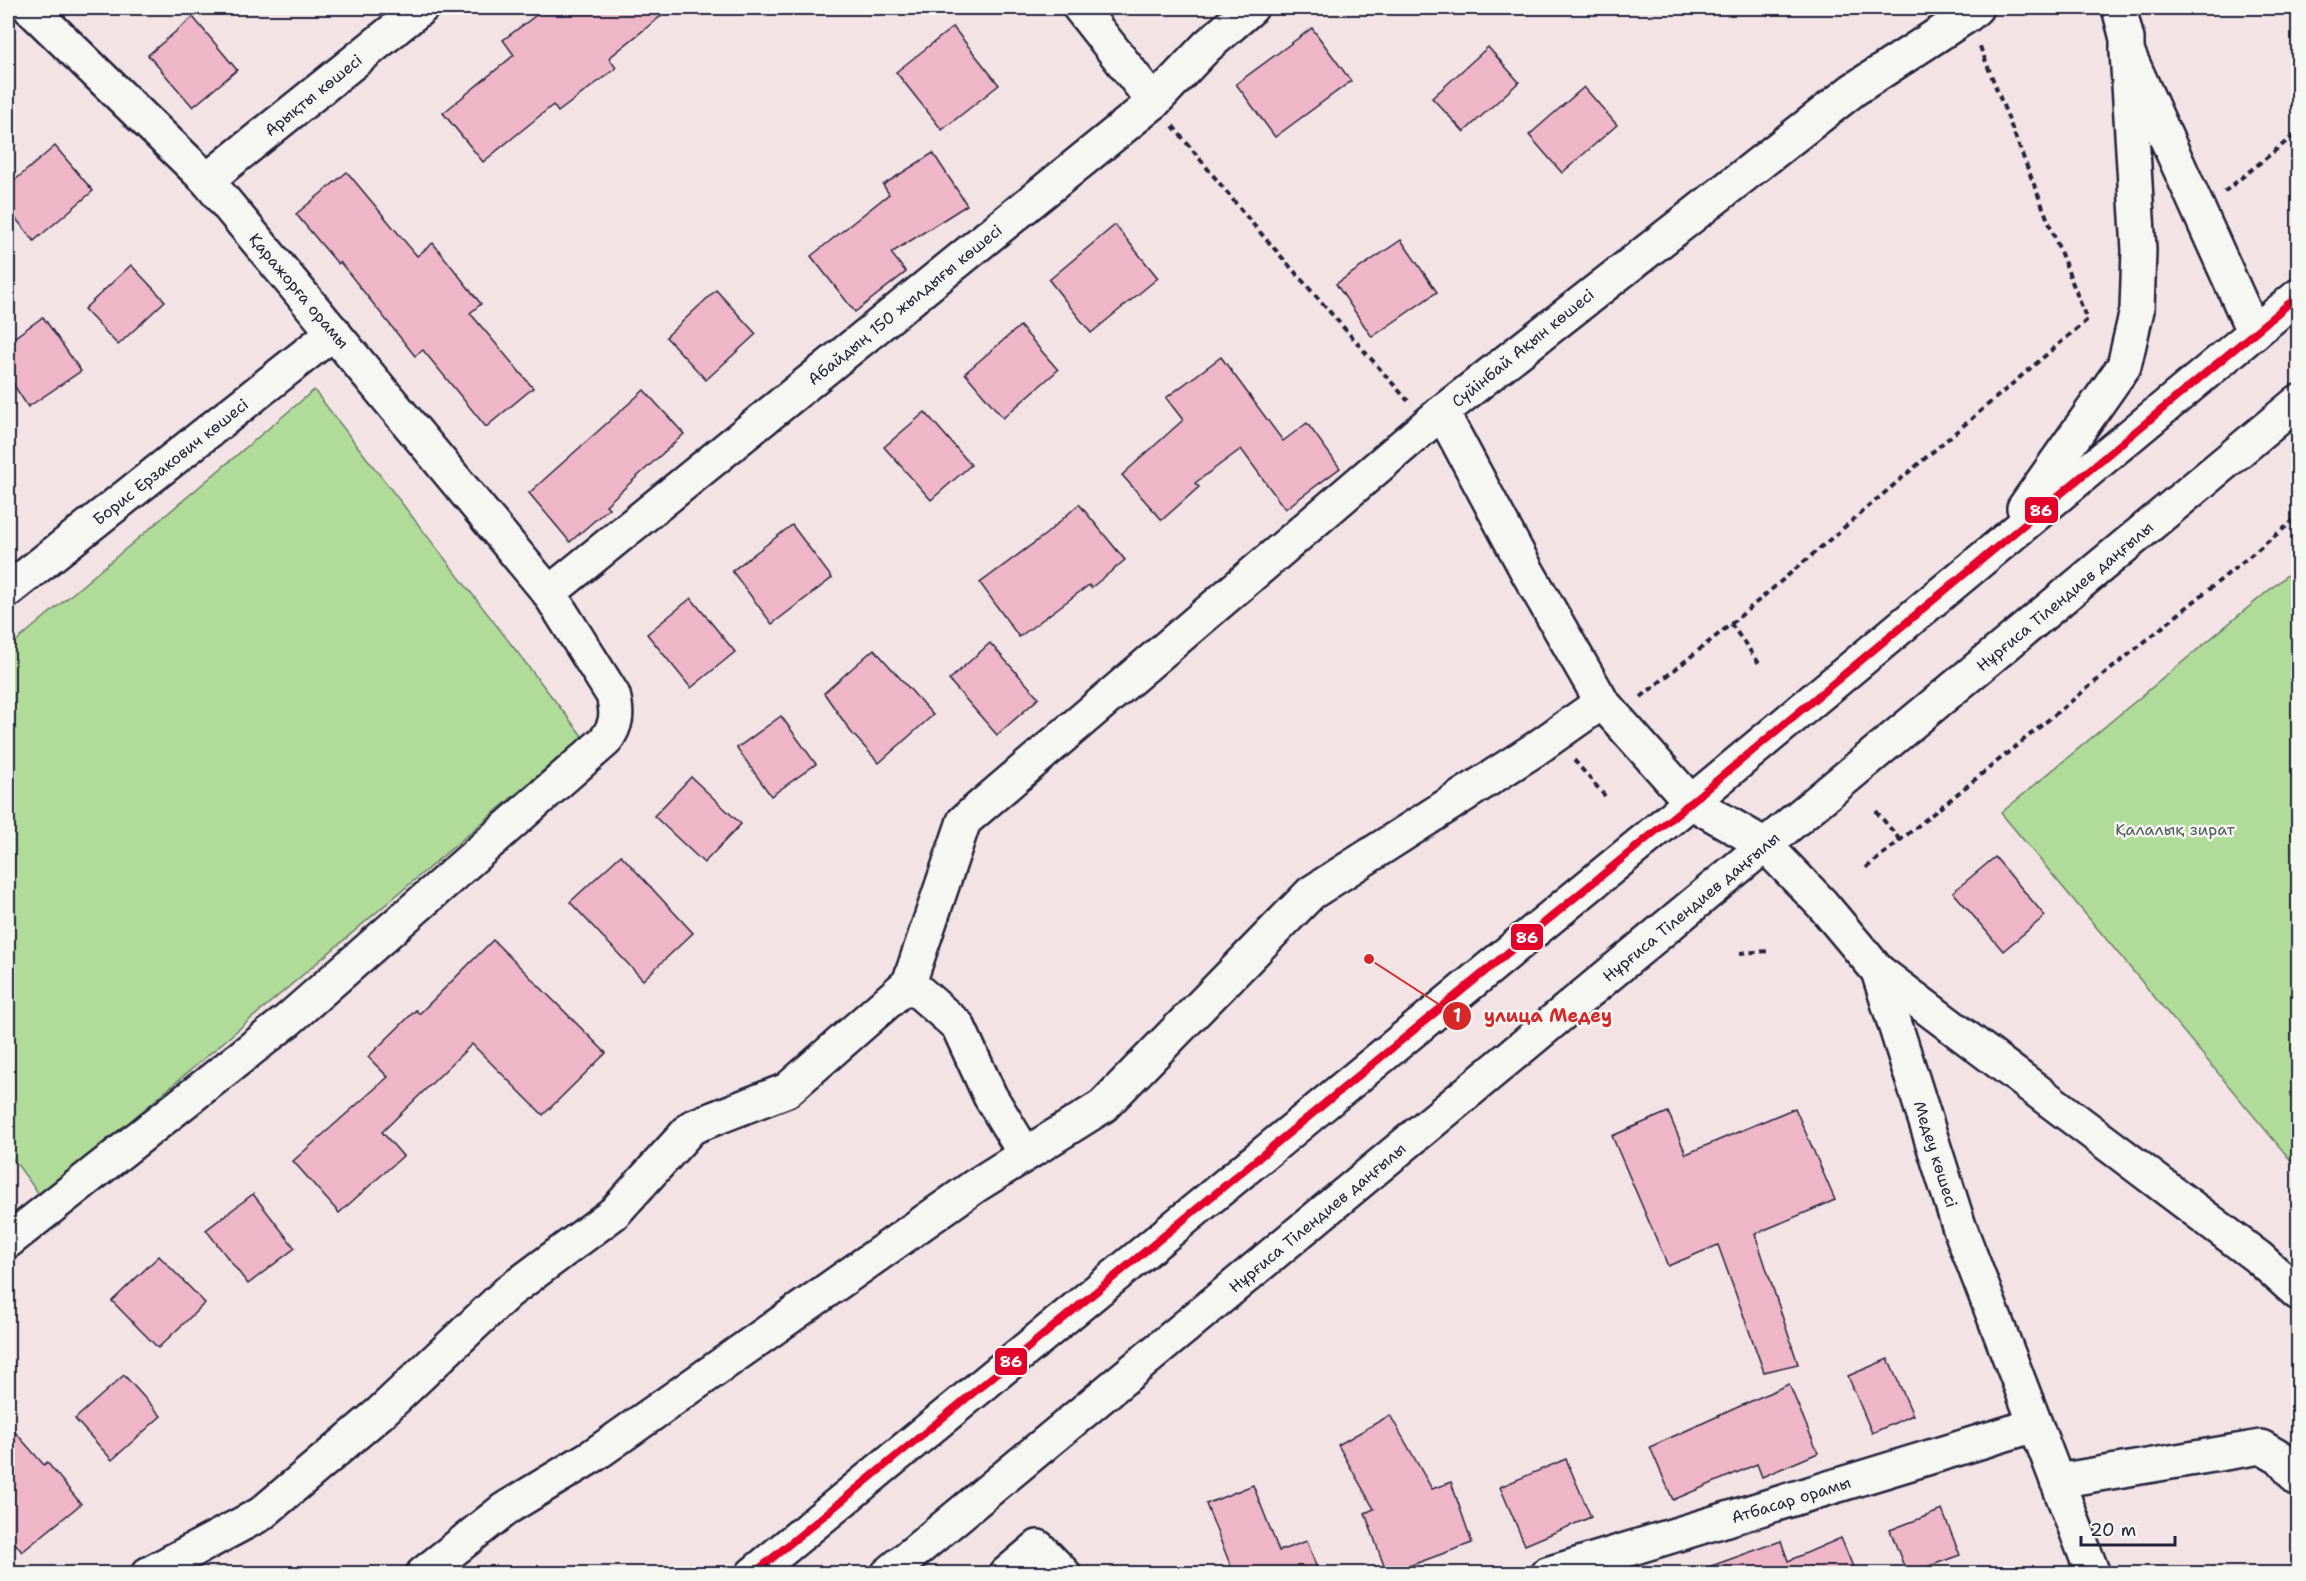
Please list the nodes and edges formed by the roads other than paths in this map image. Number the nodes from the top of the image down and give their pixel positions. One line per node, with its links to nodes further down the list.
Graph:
1 (30, 8): 9 (street, Қаражорға орамы)
2 (421, 8): 9 (street, Арықты көшесі)
3 (1080, 8): 8 (street)
4 (1251, 8): 8 (street, Абайдың 150 жылдығы көшесі)
5 (2119, 8): 7 (street)
6 (1972, 11): 14 (street, Сүйінбай Ақын көшесі)
7 (2127, 51): 12 (street); 15 (street)
8 (1154, 102): 17 (street, Абайдың 150 жылдығы көшесі)
9 (207, 180): 11 (street, Қаражорға орамы)
10 (2298, 296): 12 (street)
11 (334, 332): 16 (street, Борис Ерзакович көшесі); 17 (street, Қаражорға орамы)
12 (2254, 333): 15 (street)
13 (2298, 402): 20 (street, Нұрғиса Тілендиев даңғылы)
14 (1435, 418): 18 (street, Сүйінбай Ақын көшесі); 22 (street)
15 (1994, 548): 19 (street)
16 (8, 590)
17 (549, 593): 24 (street, Қаражорға орамы)
18 (1609, 710): 19 (street, Сүйінбай Ақын көшесі); 23 (street)
19 (1691, 802): 20 (street, Медеу көшесі); 33 (street)
20 (1765, 845): 21 (street, Медеу көшесі); 34 (street, Нұрғиса Тілендиев даңғылы)
21 (1878, 971): 25 (street); 26 (street, Медеу көшесі)
22 (909, 982): 23 (street); 31 (street)
23 (1026, 1154): 32 (street)
24 (8, 1241)
25 (2298, 1293)
26 (2035, 1425): 30 (street, Медеу көшесі); 37 (street, Атбасар орамы)
27 (2298, 1443): 28 (street)
28 (2261, 1448): 29 (street); 30 (street)
29 (2298, 1479)
30 (2057, 1481): 38 (street, Медеу көшесі)
31 (148, 1574)
32 (423, 1574)
33 (753, 1574)
34 (888, 1574)
35 (1006, 1574): 36 (street)
36 (1064, 1574)
37 (1547, 1574)
38 (2093, 1574)

